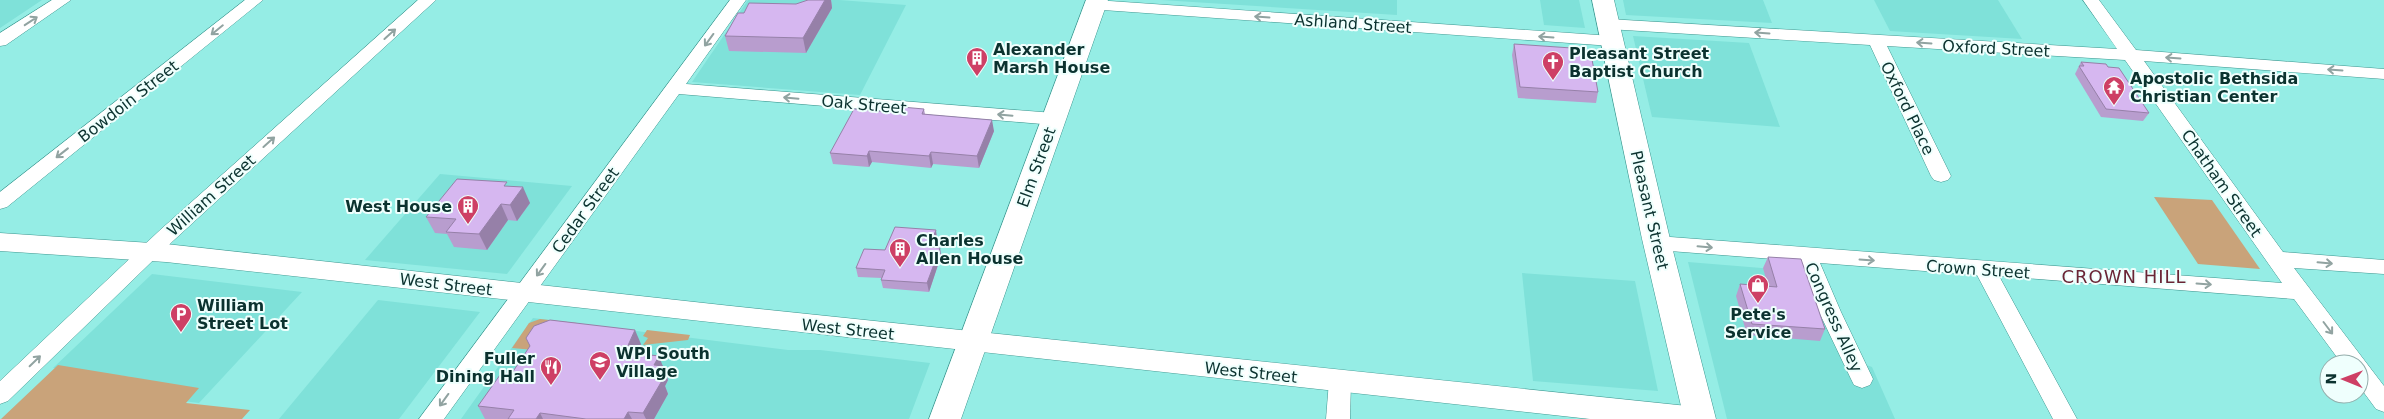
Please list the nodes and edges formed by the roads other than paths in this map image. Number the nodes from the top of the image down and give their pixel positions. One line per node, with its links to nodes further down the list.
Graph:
1 (62, 0): 9 (street, one-way to 1)
2 (255, 0): 15 (street, Bowdoin Street, one-way to 15)
3 (428, 0): 18 (street, William Street, one-way to 3)
4 (738, 0): 12 (street, Cedar Street, one-way to 12)
5 (2092, 0): 10 (street, Chatham Street)
6 (1096, 3): 7 (street, Ashland Street, one-way to 6); 13 (main road, Elm Street)
7 (1608, 22): 8 (street, Oxford Street, one-way to 7); 17 (main road, Pleasant Street)
8 (1876, 40): 10 (street, Oxford Street, one-way to 8); 14 (street, Oxford Place)
9 (0, 41)
10 (2131, 55): 11 (street, Oxford Street, one-way to 10); 20 (street, Chatham Street)
11 (2384, 74)
12 (674, 88): 13 (street, Oak Street, one-way to 12); 24 (street, Cedar Street, one-way to 24)
13 (1054, 119): 25 (main road, Elm Street)
14 (1941, 176)
15 (0, 202)
16 (0, 242): 18 (street, West Street)
17 (1657, 243): 19 (street, Crown Street, one-way to 19); 35 (main road, Pleasant Street)
18 (150, 252): 24 (street, West Street); 30 (street, William Street, one-way to 18)
19 (1807, 256): 22 (street, Crown Street, one-way to 22); 27 (street, Congress Alley)
20 (2276, 259): 21 (street, one-way to 21); 23 (street, Chatham Street)
21 (2384, 267)
22 (1984, 269): 23 (street, Crown Street, one-way to 23); 36 (street)
23 (2300, 292): 26 (street, Chatham Street, one-way to 26)
24 (524, 293): 25 (street, West Street); 32 (street, Cedar Street, one-way to 32)
25 (972, 342): 28 (street, West Street); 33 (main road, Elm Street)
26 (2347, 354)
27 (1862, 379)
28 (1340, 381): 34 (street); 35 (street, West Street)
29 (2369, 383): 31 (street)
30 (0, 395)
31 (2384, 403)
32 (431, 419)
33 (945, 419)
34 (1338, 419)
35 (1698, 419)
36 (2065, 419)

